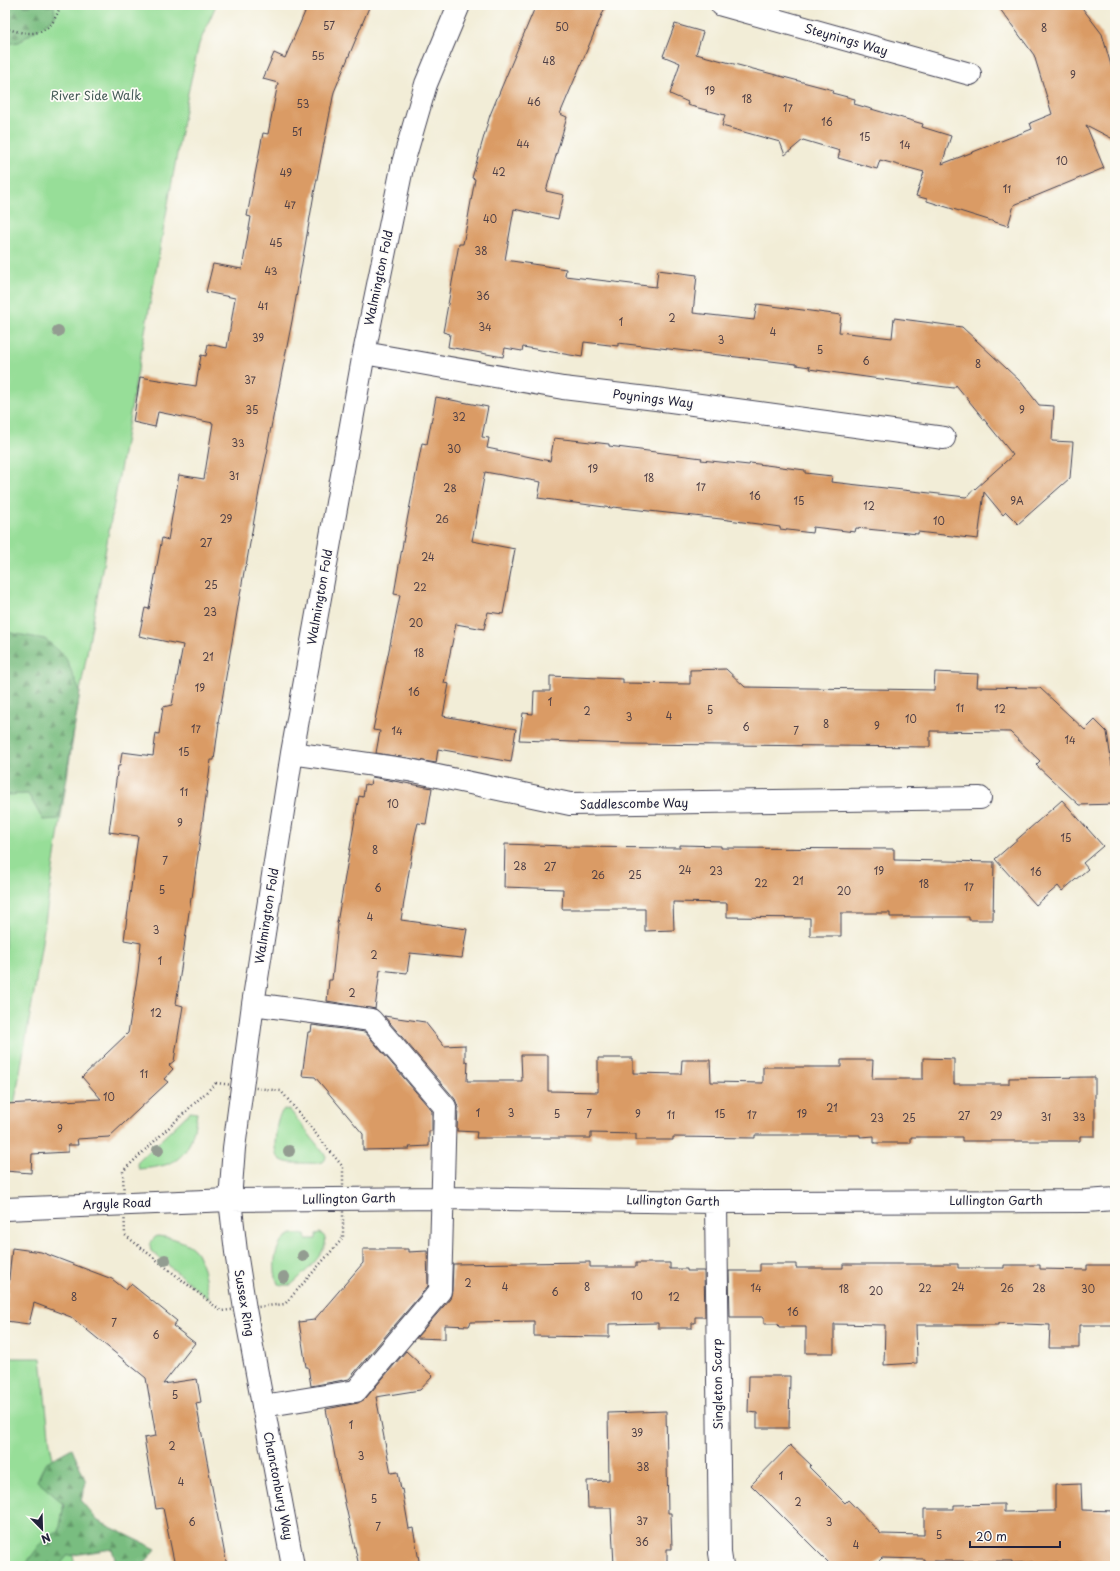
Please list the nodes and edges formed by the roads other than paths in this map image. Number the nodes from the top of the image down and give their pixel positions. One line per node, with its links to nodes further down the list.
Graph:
1 (459, 5): 4 (street, Walmington Fold)
2 (722, 5): 3 (street, Steynings Way)
3 (970, 74)
4 (364, 353): 5 (street, Poynings Way); 6 (street, Walmington Fold)
5 (944, 438)
6 (292, 753): 7 (street, Saddlescombe Way); 8 (street, Walmington Fold)
7 (980, 798)
8 (253, 1004): 9 (street); 11 (street, Walmington Fold)
9 (443, 1198): 11 (street, Lullington Garth); 12 (street, Lullington Garth); 14 (street)
10 (1115, 1198): 12 (street, Lullington Garth)
11 (230, 1200): 13 (street, Argyle Road); 14 (street, Sussex Ring)
12 (716, 1202): 16 (street, Singleton Scarp)
13 (5, 1209)
14 (263, 1406): 15 (street, Chanctonbury Way)
15 (293, 1566)
16 (722, 1566)

